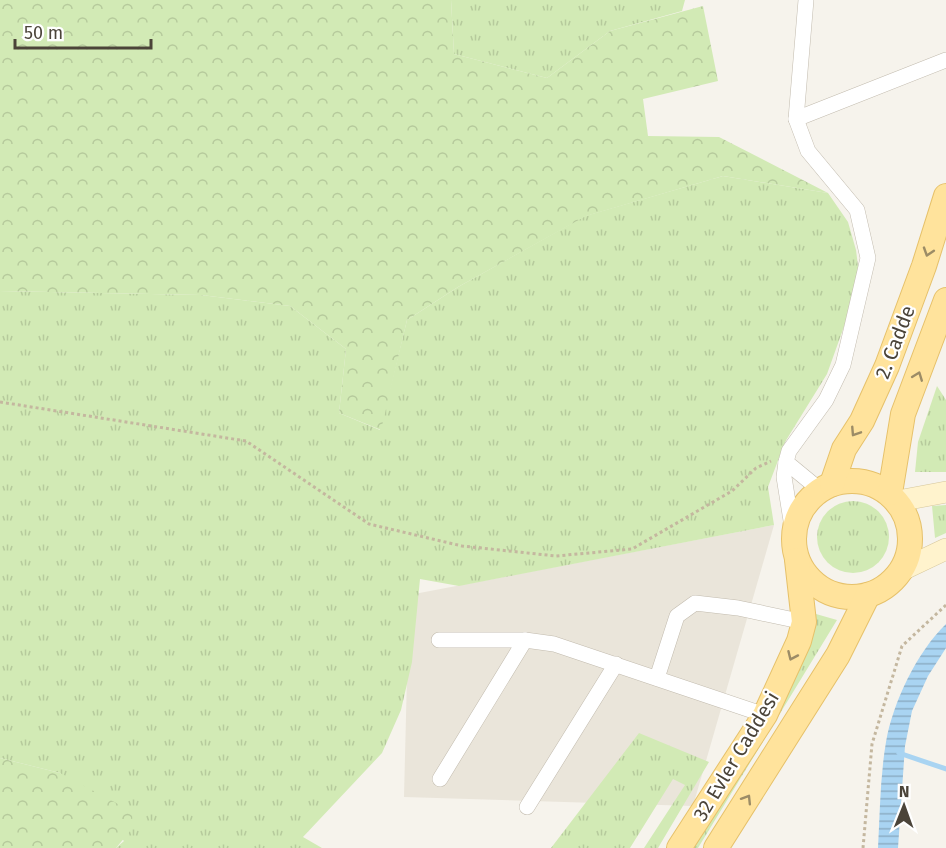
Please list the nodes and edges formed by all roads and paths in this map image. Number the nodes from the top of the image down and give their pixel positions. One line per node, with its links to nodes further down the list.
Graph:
1 (806, 0): 3 (street)
2 (946, 60): 3 (street)
3 (796, 119): 8 (street)
4 (946, 196): 9 (main road, 2. Cadde, one-way to 9)
5 (945, 303): 6 (main road); 11 (main road, 2. Cadde, one-way to 5)
6 (946, 352)
7 (0, 402): 8 (path)
8 (788, 457): 9 (street); 12 (street)
9 (826, 487): 11 (main road); 12 (main road)
10 (946, 492): 11 (main road)
11 (894, 497): 14 (main road)
12 (795, 548): 15 (main road); 17 (main road, 32 Evler Caddesi)
13 (946, 549): 14 (main road)
14 (902, 570): 15 (main road)
15 (868, 595): 26 (main road, 32 Evler Caddesi, one-way to 15)
16 (946, 605): 27 (path)
17 (804, 622): 21 (street); 22 (main road, 32 Evler Caddesi, one-way to 22)
18 (439, 640): 19 (street)
19 (525, 640): 20 (street); 23 (street)
20 (616, 664): 21 (street); 24 (street)
21 (657, 678): 22 (street)
22 (765, 715): 25 (main road, 32 Evler Caddesi)
23 (440, 780)
24 (526, 807)
25 (680, 848)
26 (716, 848)
27 (863, 848)

